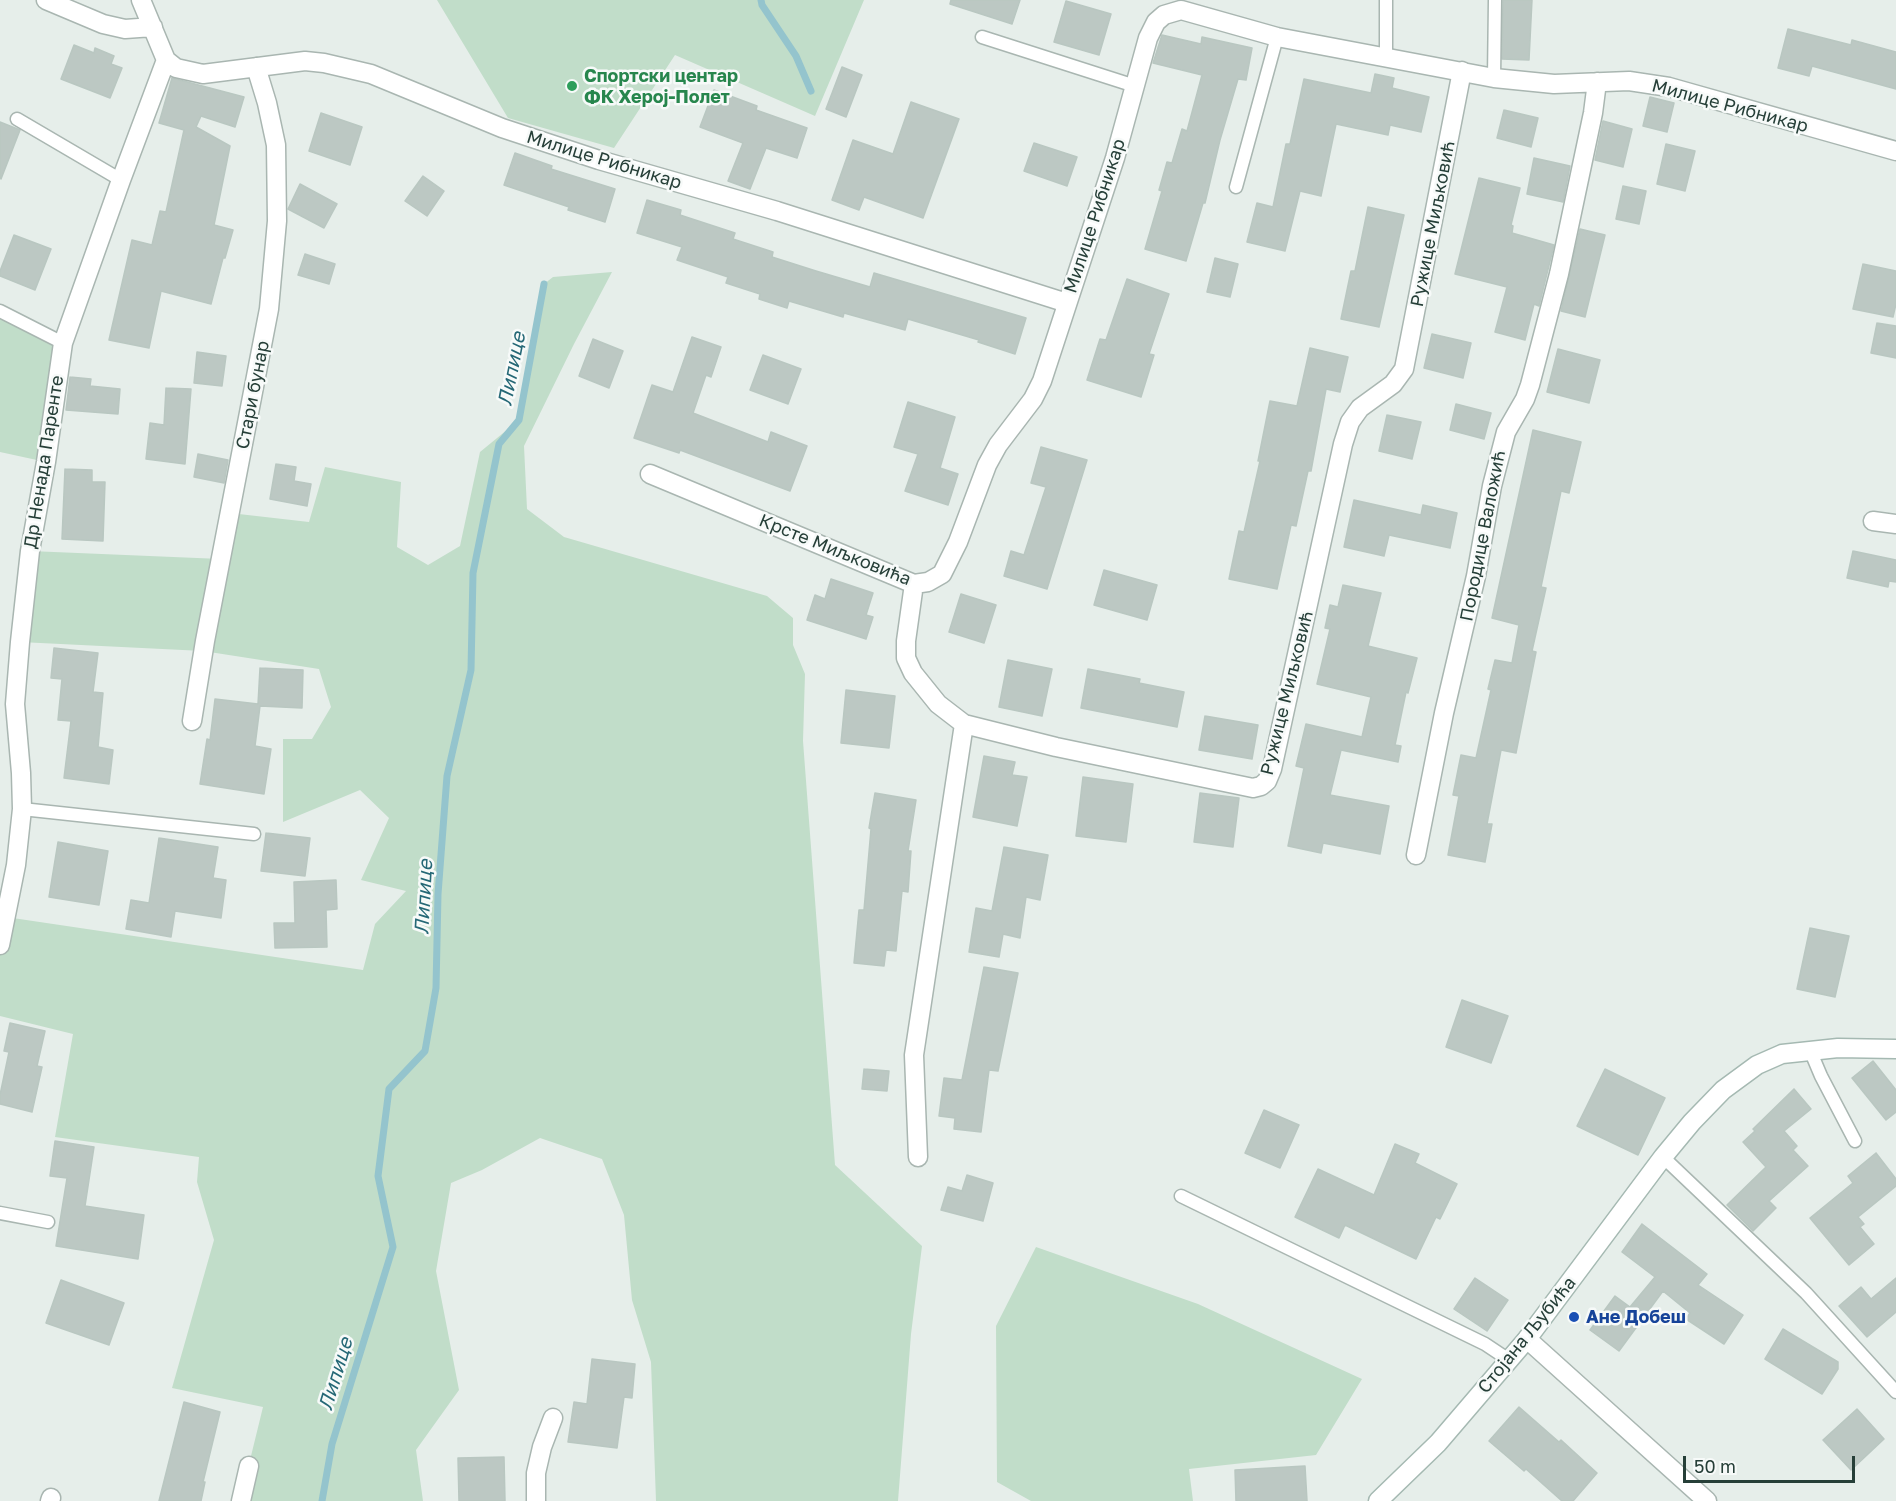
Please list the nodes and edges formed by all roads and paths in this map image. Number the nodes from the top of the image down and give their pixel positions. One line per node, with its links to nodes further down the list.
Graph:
1 (46, 0): 5 (street)
2 (141, 0): 5 (street)
3 (1386, 0): 8 (lane)
4 (1495, 0): 12 (lane)
5 (153, 27): 9 (street)
6 (982, 37): 14 (lane)
7 (1277, 37): 8 (street, Милице Рибникар); 14 (street, Милице Рибникар); 18 (lane)
8 (1386, 57): 11 (street, Милице Рибникар)
9 (166, 60): 10 (street, Милице Рибникар); 17 (street, Др Ненада Паренте)
10 (256, 67): 19 (street, Милице Рибникар); 26 (street, Стари бунар)
11 (1462, 71): 12 (street, Милице Рибникар); 27 (street, Ружице Миљковић)
12 (1494, 78): 13 (street, Милице Рибникар)
13 (1597, 82): 16 (street, Милице Рибникар); 30 (street, Породице Валожић)
14 (1135, 86): 19 (street, Милице Рибникар)
15 (17, 119): 17 (lane)
16 (1896, 151)
17 (120, 180): 21 (street, Др Ненада Паренте)
18 (1236, 187)
19 (1067, 303): 25 (street, Крсте Миљковића)
20 (0, 311): 21 (lane)
21 (63, 343): 28 (street, Др Ненада Паренте)
22 (650, 474): 25 (street, Крсте Миљковића)
23 (1873, 521): 24 (street)
24 (1896, 525)
25 (914, 584): 27 (street)
26 (192, 721)
27 (964, 724): 35 (street)
28 (22, 809): 29 (lane); 31 (street, Др Ненада Паренте)
29 (254, 834)
30 (1416, 855)
31 (0, 945)
32 (1896, 1049): 33 (street, Стојана Љубића)
33 (1810, 1050): 34 (lane); 36 (street, Стојана Љубића)
34 (1855, 1141)
35 (918, 1157)
36 (1663, 1157): 40 (street, Стојана Љубића); 42 (lane)
37 (1181, 1196): 41 (lane)
38 (0, 1213): 39 (lane)
39 (48, 1222)
40 (1527, 1339): 41 (street, Стојана Љубића); 48 (street)
41 (1509, 1360): 47 (street, Стојана Љубића)
42 (1896, 1392)
43 (553, 1418): 46 (street)
44 (249, 1466): 45 (street)
45 (241, 1501)
46 (536, 1501)
47 (1377, 1501)
48 (1707, 1501)

